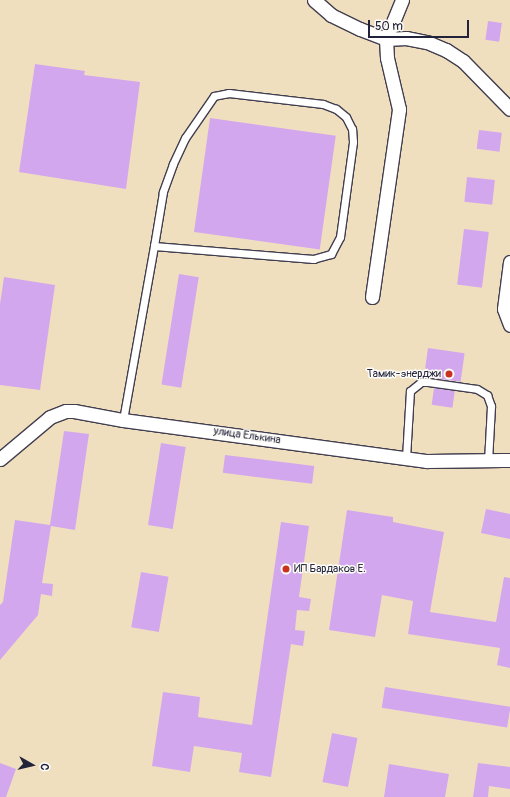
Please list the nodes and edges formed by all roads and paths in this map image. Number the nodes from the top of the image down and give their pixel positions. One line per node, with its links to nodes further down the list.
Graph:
1 (314, 0): 3 (street)
2 (402, 0): 3 (street)
3 (386, 39): 4 (street); 7 (street)
4 (510, 109)
5 (154, 246): 5 (lane); 9 (lane)
6 (510, 262): 8 (street)
7 (372, 297)
8 (510, 325)
9 (123, 420): 10 (street, улица Елькина); 11 (street, улица Елькина)
10 (406, 458): 13 (street, улица Елькина); 13 (lane)
11 (0, 459)
12 (510, 460): 13 (street, улица Елькина)
13 (488, 462)

